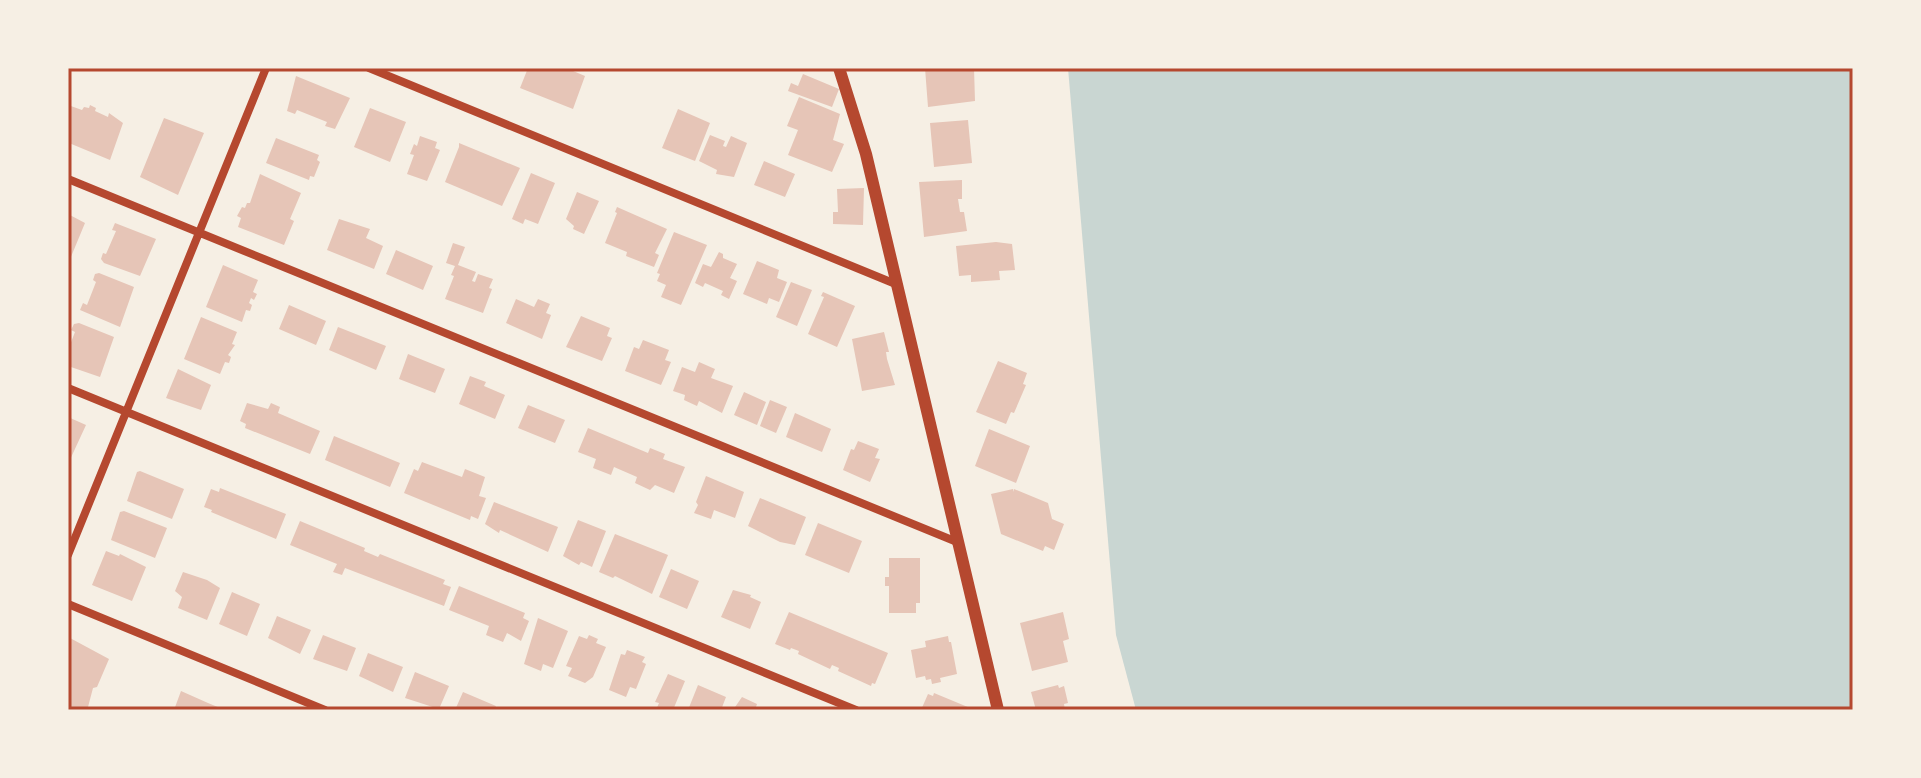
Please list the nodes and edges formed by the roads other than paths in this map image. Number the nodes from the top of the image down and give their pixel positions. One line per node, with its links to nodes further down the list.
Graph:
1 (266, 68): 5 (street)
2 (369, 68): 6 (street)
3 (839, 68): 6 (street)
4 (68, 179): 5 (street)
5 (199, 232): 8 (street); 9 (street)
6 (898, 285): 9 (street)
7 (68, 388): 8 (street)
8 (126, 410): 10 (street); 15 (street)
9 (957, 542): 16 (street)
10 (68, 555)
11 (68, 604): 12 (street)
12 (298, 699): 13 (street); 14 (street)
13 (295, 710)
14 (325, 710)
15 (856, 710)
16 (998, 710)

